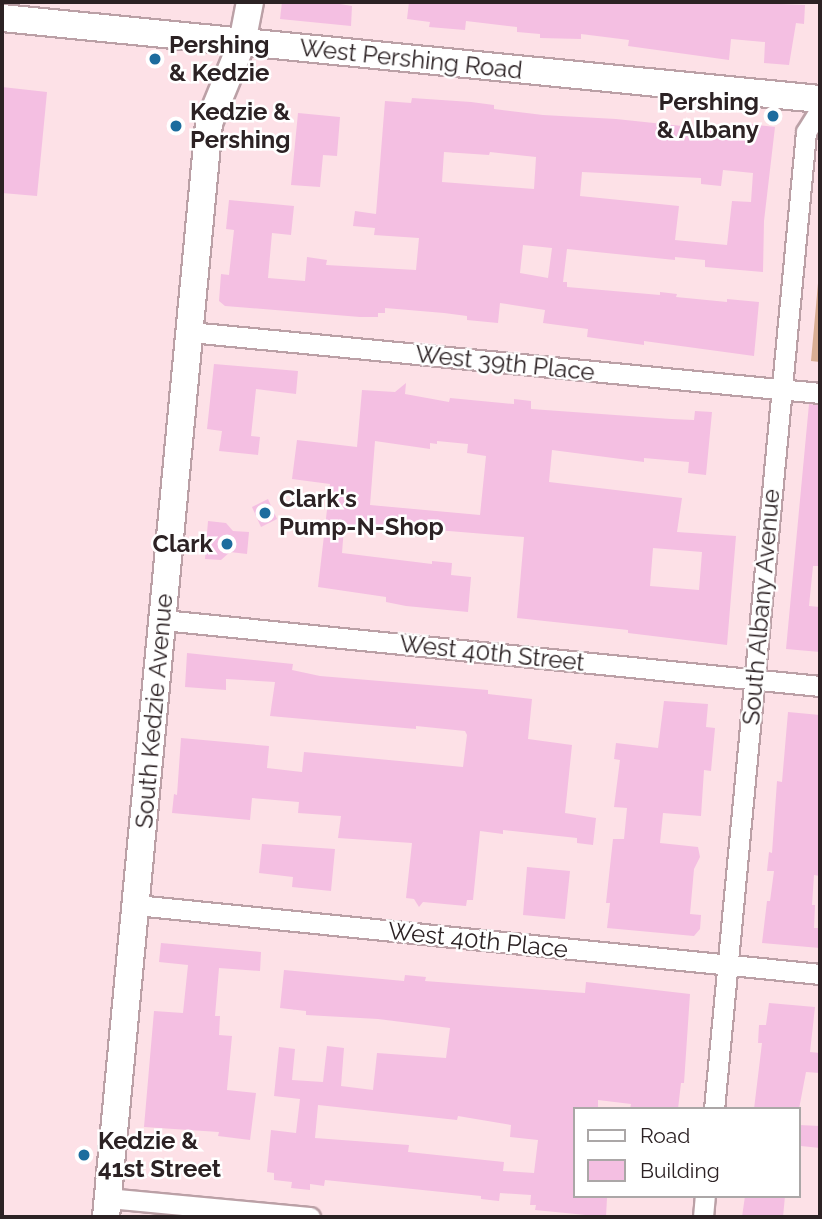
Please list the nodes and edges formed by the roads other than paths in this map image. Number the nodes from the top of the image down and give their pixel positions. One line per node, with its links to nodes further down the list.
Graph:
1 (250, 2): 3 (main road, South Kedzie Avenue)
2 (2, 18): 3 (main road, West Pershing Road)
3 (242, 43): 4 (main road, West Pershing Road); 6 (main road, South Kedzie Avenue)
4 (820, 99)
5 (820, 110): 7 (street, South Albany Avenue)
6 (190, 332): 7 (street, West 39th Place); 9 (main road, South Kedzie Avenue)
7 (782, 390): 8 (street, West 39th Place); 10 (street, South Albany Avenue)
8 (820, 393)
9 (163, 620): 10 (street, West 40th Street); 12 (main road, South Kedzie Avenue)
10 (754, 679): 11 (street, West 40th Street); 13 (street, South Albany Avenue)
11 (820, 686)
12 (136, 905): 13 (street, West 40th Place); 17 (main road, South Kedzie Avenue)
13 (727, 965): 14 (street, West 40th Place); 15 (street, South Albany Avenue)
14 (820, 974)
15 (714, 1107)
16 (705, 1198): 19 (street)
17 (107, 1207): 18 (street)
18 (310, 1217)
19 (704, 1217)

